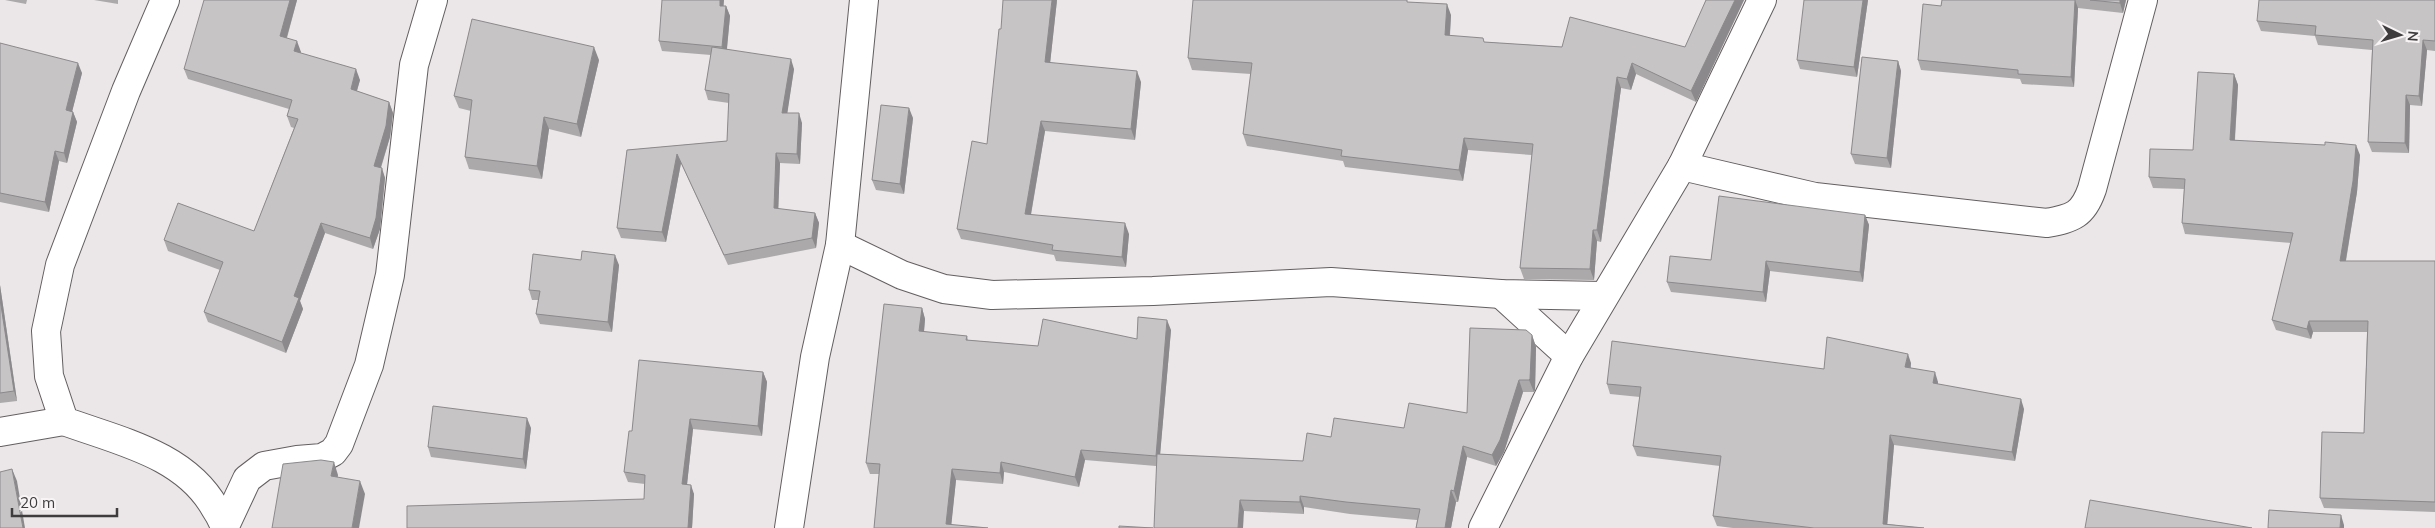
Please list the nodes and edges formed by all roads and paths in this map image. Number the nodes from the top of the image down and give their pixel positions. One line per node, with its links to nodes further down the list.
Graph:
1 (165, 0): 11 (street)
2 (433, 0): 13 (street)
3 (864, 0): 7 (street)
4 (1762, 0): 6 (street)
5 (2143, 0): 6 (street)
6 (1682, 166): 9 (street)
7 (840, 244): 8 (street); 14 (street)
8 (1501, 294): 9 (street); 10 (street)
9 (1603, 296): 10 (street)
10 (1569, 356): 15 (street)
11 (64, 421): 12 (street); 13 (street)
12 (0, 432)
13 (225, 527)
14 (789, 528)
15 (1483, 528)

